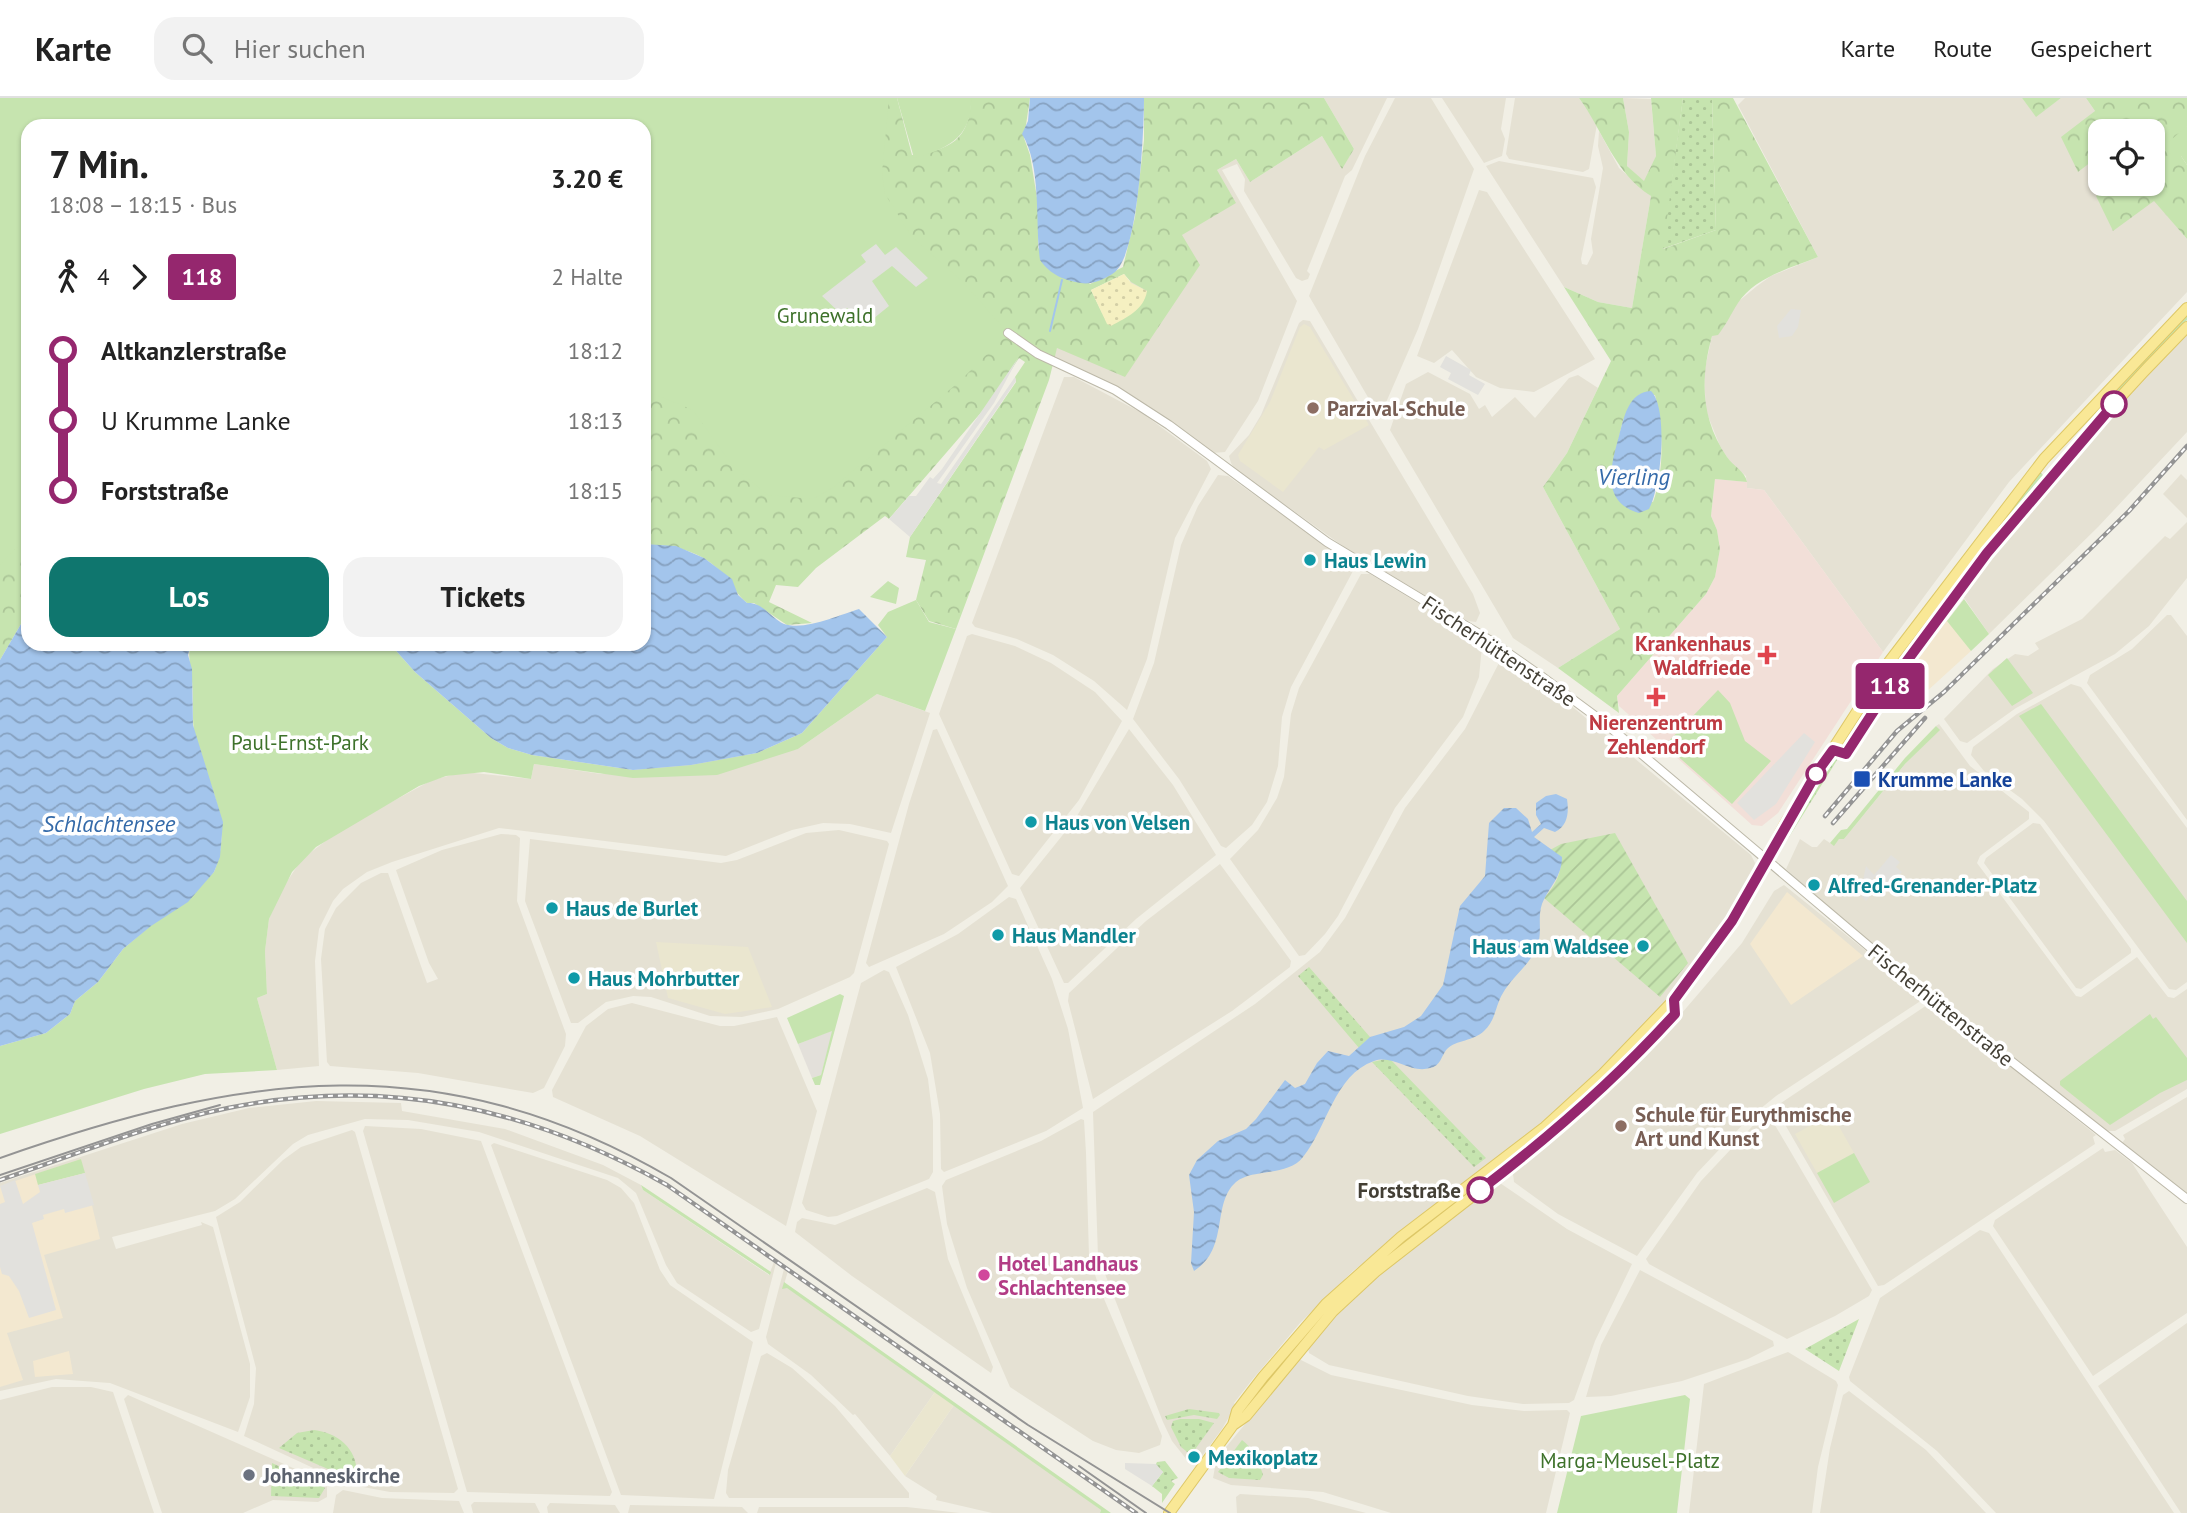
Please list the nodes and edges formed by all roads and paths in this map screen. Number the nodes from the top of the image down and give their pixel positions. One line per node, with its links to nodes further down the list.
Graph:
1 (2187, 308): 4 (main road)
2 (2187, 327): 4 (main road)
3 (1008, 333): 5 (street, Fischerhüttenstraße)
4 (1833, 750): 5 (main road)
5 (1765, 860): 6 (main road); 7 (street, Fischerhüttenstraße)
6 (1674, 1000): 8 (main road); 8 (main road)
7 (2187, 1199)
8 (1233, 1425): 9 (main road)
9 (1169, 1513)

